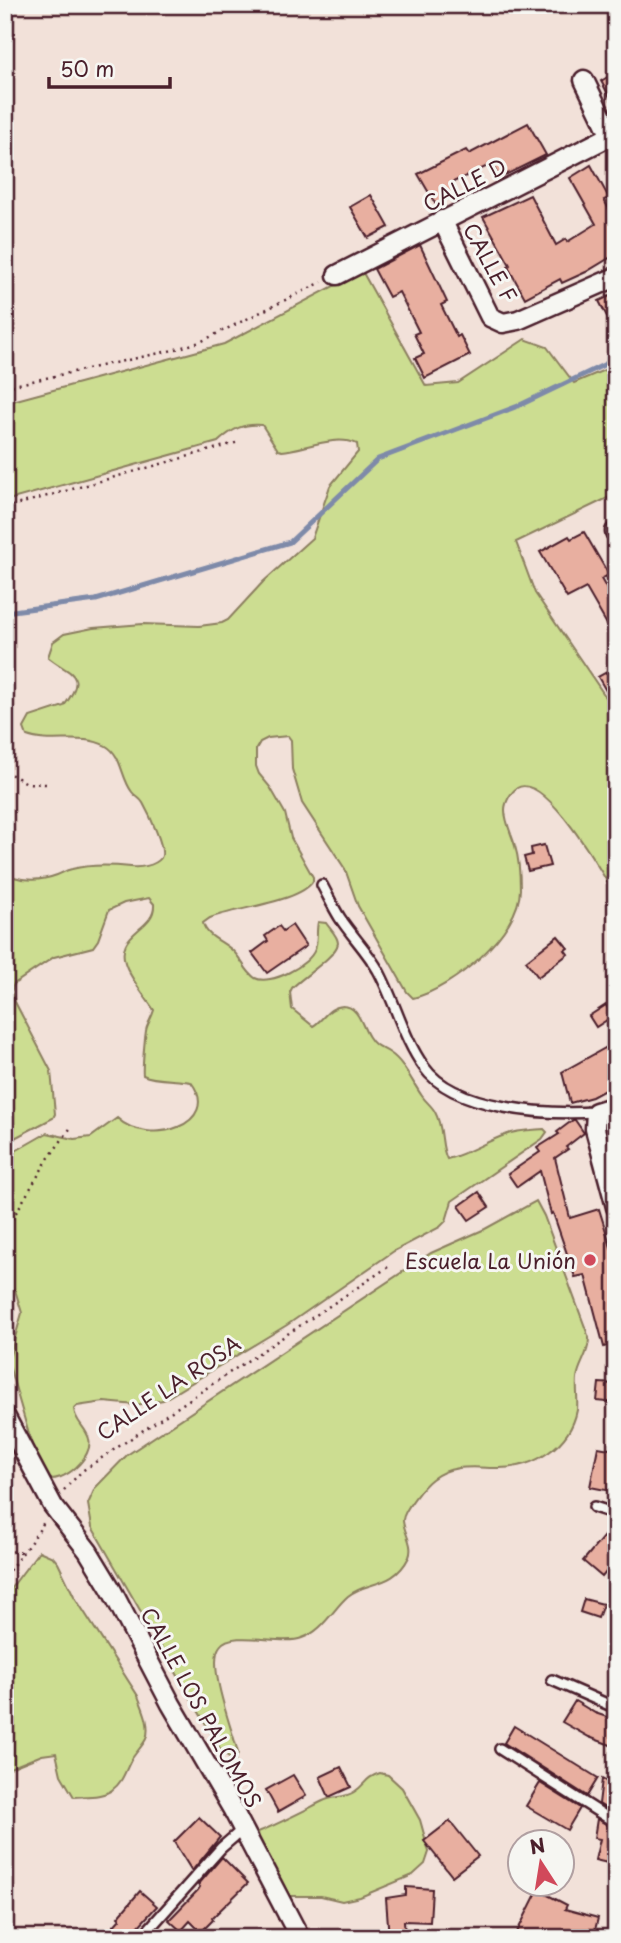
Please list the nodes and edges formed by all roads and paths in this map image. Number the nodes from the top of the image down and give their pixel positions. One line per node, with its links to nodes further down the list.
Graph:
1 (584, 80): 2 (street)
2 (614, 134): 3 (street, CALLE D)
3 (442, 220): 4 (street, CALLE D); 5 (street, CALLE F)
4 (337, 275): 6 (path)
5 (616, 277)
6 (5, 387)
7 (239, 442): 8 (path)
8 (5, 508)
9 (5, 771): 10 (path)
10 (46, 784)
11 (322, 885): 13 (lane)
12 (616, 1106): 13 (street)
13 (596, 1112): 15 (street)
14 (72, 1126): 16 (path)
15 (616, 1207)
16 (5, 1231)
17 (388, 1267): 19 (path, CALLE LA ROSA)
18 (5, 1416): 19 (street, CALLE LOS PALOMOS)
19 (53, 1506): 23 (path, CALLE LA ROSA); 29 (street, CALLE LOS PALOMOS)
20 (594, 1507): 21 (lane)
21 (616, 1514)
22 (5, 1551): 23 (path)
23 (22, 1552): 24 (path, CALLE LA ROSA)
24 (5, 1576)
25 (552, 1681): 26 (lane)
26 (616, 1708)
27 (500, 1749): 28 (lane)
28 (616, 1823)
29 (243, 1829): 30 (lane); 31 (street, CALLE LOS PALOMOS)
30 (141, 1938)
31 (300, 1938)

